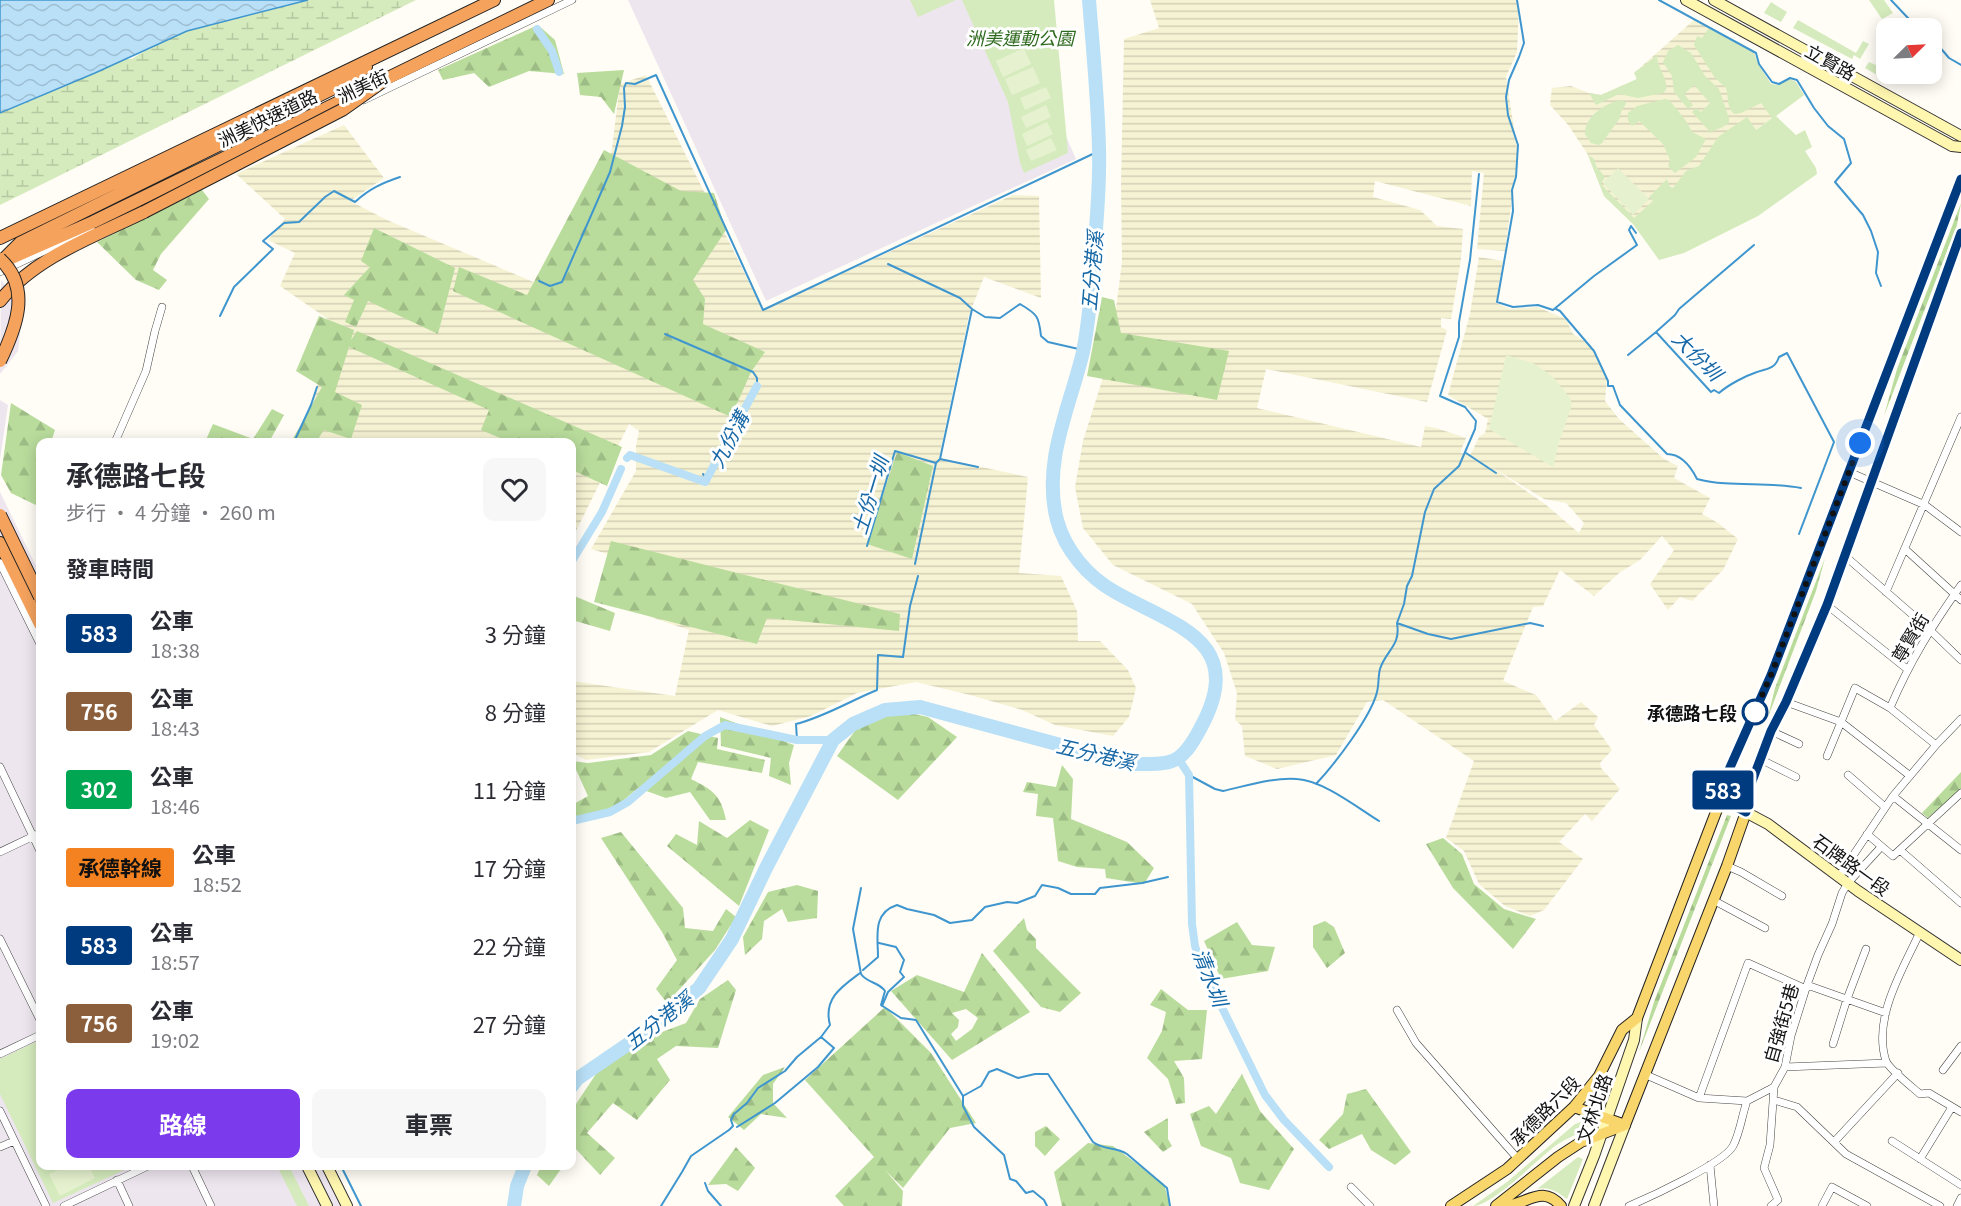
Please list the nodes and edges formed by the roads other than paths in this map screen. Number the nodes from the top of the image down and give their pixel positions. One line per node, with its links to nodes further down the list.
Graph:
1 (494, 0): 8 (highway, 洲美快速道路)
2 (530, 0): 7 (highway)
3 (548, 0): 7 (highway, 洲美快速道路)
4 (572, 0): 16 (street, 洲美街)
5 (1686, 0): 11 (street, 立賢路)
6 (1714, 0): 10 (street, 立賢路)
7 (487, 30): 9 (highway, 洲美快速道路)
8 (381, 55): 14 (highway, 洲美快速道路); 15 (highway)
9 (386, 79): 15 (highway, 洲美快速道路, bridge); 17 (highway, bridge)
10 (1961, 136)
11 (1961, 147)
12 (1961, 179): 22 (main road)
13 (1961, 233): 23 (main road)
14 (0, 238)
15 (0, 262): 19 (highway, bridge)
16 (0, 272)
17 (0, 301)
18 (162, 307): 21 (street)
19 (0, 361)
20 (1961, 417): 24 (street)
21 (117, 438)
22 (1849, 472): 23 (street); 59 (main road)
23 (1873, 482): 24 (street); 30 (main road)
24 (1925, 504): 27 (street); 29 (street)
25 (0, 515): 34 (highway, bridge)
26 (0, 526): 32 (street)
27 (1961, 532)
28 (0, 543): 39 (highway)
29 (1905, 549): 35 (street); 36 (street)
30 (1845, 556): 35 (street); 38 (main road)
31 (0, 563): 41 (street)
32 (36, 578)
33 (1961, 585): 36 (street, 尊賢街)
34 (36, 589)
35 (1886, 592): 40 (street)
36 (1954, 594): 37 (street); 40 (street, 尊賢街)
37 (1961, 600)
38 (1827, 605): 43 (street); 44 (main road)
39 (36, 616)
40 (1930, 630): 42 (street); 43 (street, 尊賢街)
41 (36, 636)
42 (1961, 660)
43 (1907, 669): 45 (street, 尊賢街)
44 (1786, 702): 47 (street); 48 (main road)
45 (1890, 708): 47 (street); 50 (street)
46 (1961, 719): 50 (street)
47 (1841, 722): 51 (street); 55 (street)
48 (1771, 731): 49 (street); 52 (main road)
49 (1798, 744)
50 (1936, 744): 55 (street)
51 (1827, 756)
52 (1761, 759): 56 (street); 61 (main road)
53 (0, 767): 63 (street)
54 (1848, 775): 60 (street)
55 (1910, 775): 58 (street)
56 (1796, 777)
57 (1961, 793): 62 (street)
58 (1893, 796): 60 (street); 62 (street)
59 (1721, 799): 61 (street, 石牌路一段); 85 (main road)
60 (1885, 807): 65 (street)
61 (1746, 812): 70 (main road); 71 (street, 石牌路一段)
62 (1928, 824): 67 (street); 68 (street)
63 (36, 832)
64 (36, 834): 69 (street)
65 (1867, 834): 66 (street); 71 (street)
66 (1881, 847): 67 (street); 71 (street)
67 (1900, 850): 74 (street)
68 (1961, 850)
69 (0, 852)
70 (1727, 867): 72 (street); 73 (main road)
71 (1844, 879): 76 (street, 石牌路一段); 80 (street, 自強街5巷)
72 (1782, 896)
73 (1713, 900): 75 (street); 94 (main road)
74 (1961, 903)
75 (1765, 928)
76 (1920, 932): 79 (street, 石牌路一段); 84 (street)
77 (0, 939): 83 (street)
78 (1866, 949): 81 (street)
79 (1961, 960)
80 (1806, 987): 81 (street); 91 (street, 自強街5巷); 96 (street)
81 (1846, 999): 84 (street); 87 (street)
82 (1397, 1010): 110 (street)
83 (36, 1012)
84 (1886, 1013): 90 (street)
85 (1637, 1018): 99 (main road, 承德路六段); 103 (street, 文林北路)
86 (36, 1037): 89 (street)
87 (1833, 1044)
88 (1961, 1046): 92 (street)
89 (0, 1054)
90 (1887, 1063): 91 (street); 93 (street)
91 (1785, 1067): 95 (street, 自強街5巷)
92 (1943, 1070)
93 (1898, 1073): 100 (street); 108 (street)
94 (1644, 1074): 96 (street); 104 (main road)
95 (1774, 1087): 97 (street); 98 (street, 自強街5巷)
96 (1699, 1098): 98 (street)
97 (1774, 1100): 108 (street); 137 (street)
98 (1747, 1101): 112 (street)
99 (1574, 1107): 103 (main road); 110 (main road, 承德路六段)
100 (1952, 1107): 102 (street); 111 (street)
101 (0, 1111): 106 (street)
102 (1961, 1112)
103 (1606, 1118): 104 (main road); 105 (street, 文林北路)
104 (1625, 1125): 105 (main road); 134 (street, 文林北路)
105 (1601, 1133): 130 (main road); 133 (street, 文林北路)
106 (14, 1141): 109 (street); 122 (street)
107 (1892, 1141): 111 (street)
108 (1834, 1142): 140 (street)
109 (0, 1147)
110 (1518, 1159): 129 (main road, 承德路六段)
111 (1920, 1159): 118 (street)
112 (1710, 1165): 121 (street); 136 (street)
113 (139, 1170): 117 (street)
114 (194, 1170): 125 (street)
115 (309, 1170): 126 (street)
116 (329, 1170): 127 (street)
117 (117, 1180): 123 (street); 124 (street)
118 (1961, 1185)
119 (1352, 1187): 128 (street)
120 (1961, 1198): 141 (street)
121 (1641, 1204): 135 (street)
122 (46, 1206)
123 (64, 1206)
124 (129, 1206)
125 (212, 1206)
126 (327, 1206)
127 (347, 1206)
128 (1370, 1206)
129 (1451, 1206)
130 (1496, 1206)
131 (1505, 1206): 132 (main road)
132 (1561, 1206)
133 (1574, 1206)
134 (1594, 1206)
135 (1629, 1206)
136 (1714, 1206)
137 (1771, 1206)
138 (1822, 1206): 139 (street)
139 (1868, 1206)
140 (1940, 1206)
141 (1957, 1206)

